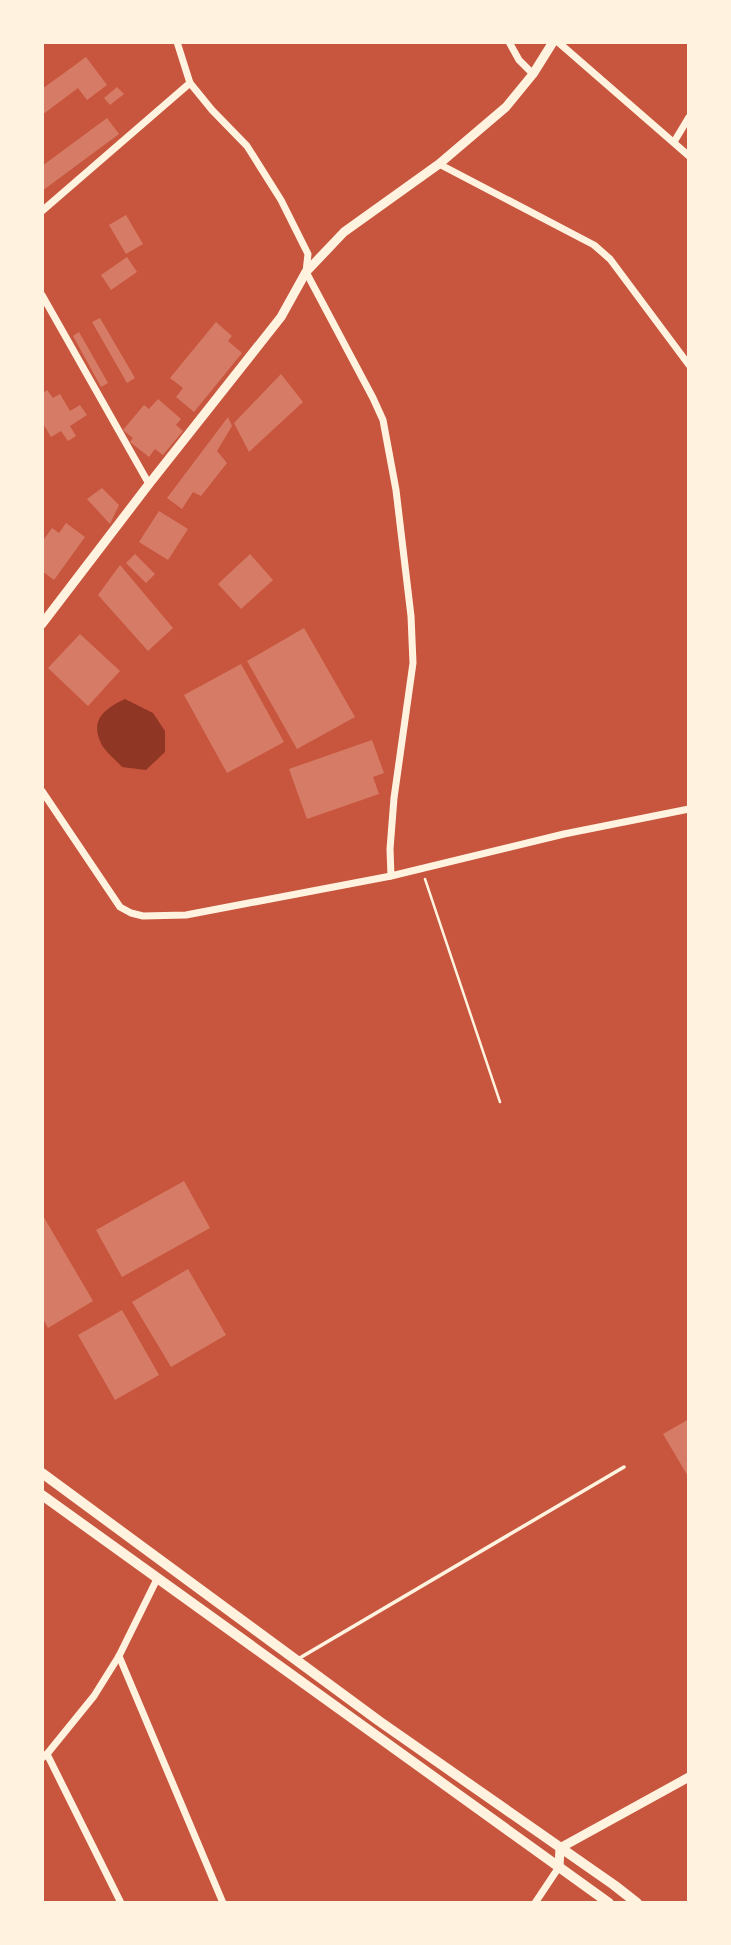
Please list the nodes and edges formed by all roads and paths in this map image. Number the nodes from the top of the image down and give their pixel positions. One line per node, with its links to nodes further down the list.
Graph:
1 (177, 42): 5 (street)
2 (509, 42): 4 (street)
3 (555, 42): 4 (street); 7 (street)
4 (533, 74): 9 (street)
5 (190, 83): 10 (street); 11 (street)
6 (689, 117): 7 (street)
7 (674, 142): 8 (street)
8 (689, 156)
9 (439, 164): 11 (street); 13 (street)
10 (42, 211)
11 (306, 272): 14 (street); 19 (street)
12 (42, 295): 14 (street)
13 (689, 365)
14 (149, 484): 15 (street)
15 (42, 624)
16 (42, 791): 19 (street)
17 (689, 809): 18 (street)
18 (422, 869): 19 (street); 20 (path)
19 (391, 876)
20 (500, 1102)
21 (624, 1467): 26 (lane)
22 (42, 1473): 26 (main road)
23 (42, 1495): 24 (main road)
24 (157, 1579): 25 (street); 30 (main road)
25 (119, 1656): 27 (street); 32 (street)
26 (296, 1660): 29 (main road)
27 (45, 1756): 31 (street)
28 (689, 1777): 29 (street)
29 (560, 1848): 30 (street); 35 (main road)
30 (559, 1867): 33 (street); 34 (main road)
31 (121, 1903)
32 (223, 1903)
33 (535, 1903)
34 (609, 1903)
35 (637, 1903)

